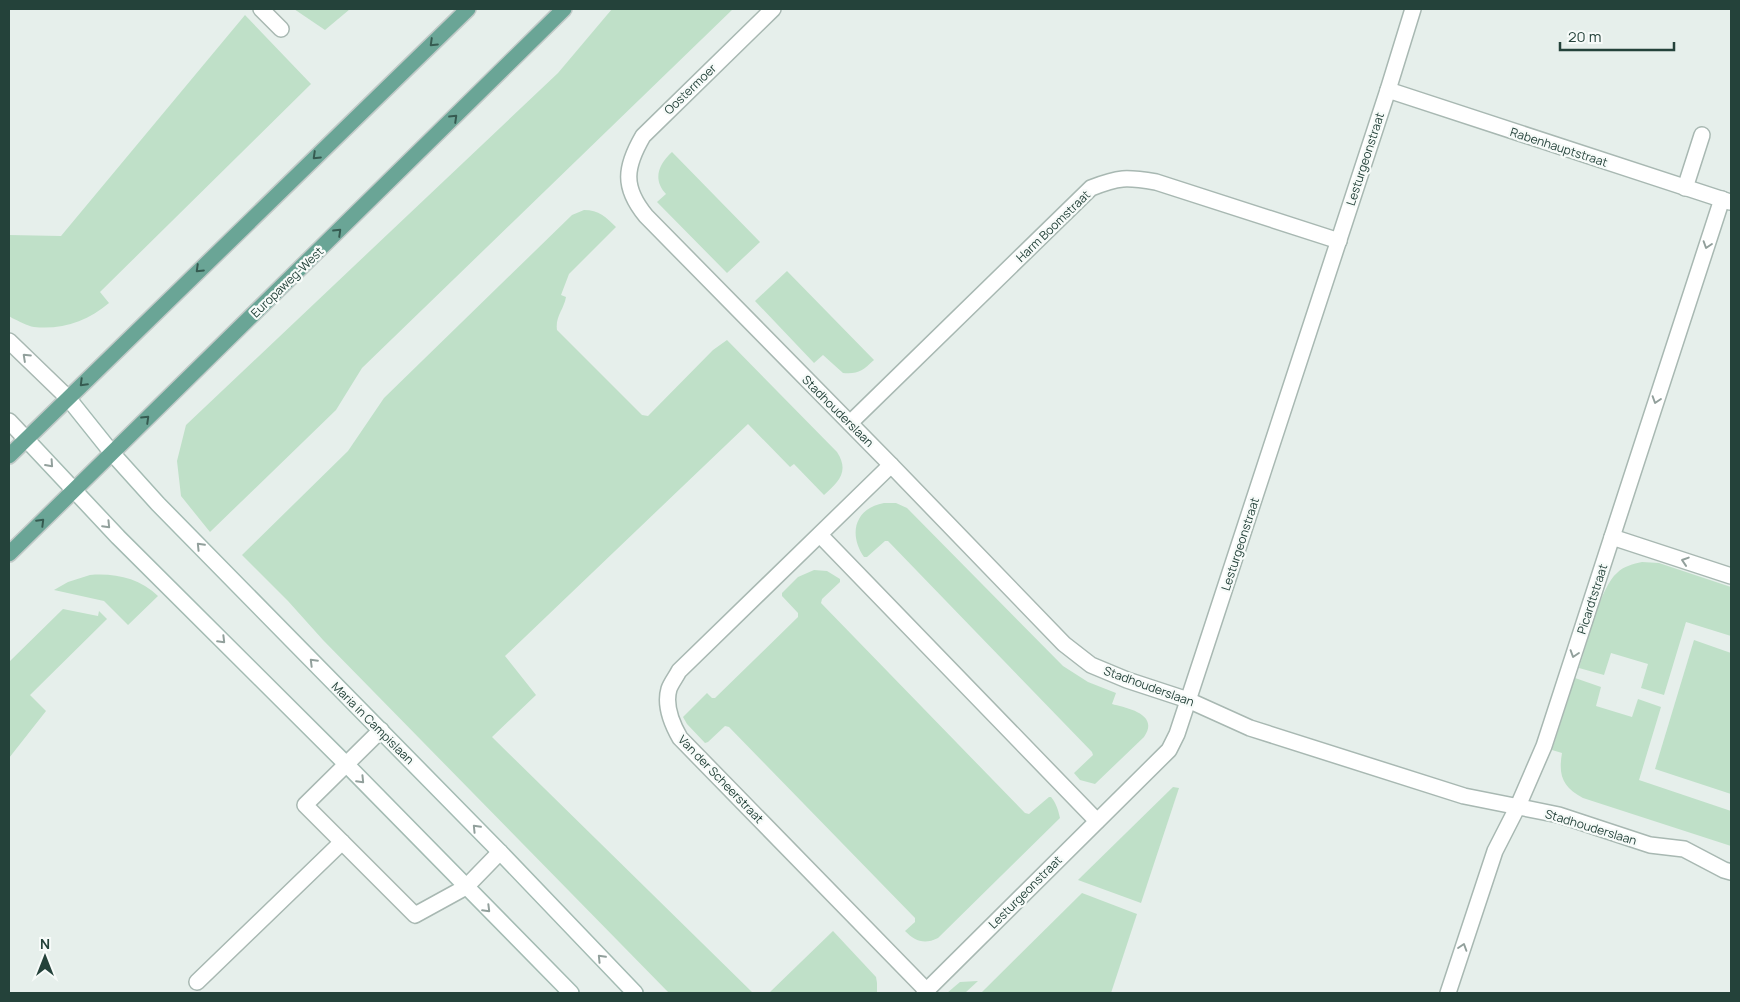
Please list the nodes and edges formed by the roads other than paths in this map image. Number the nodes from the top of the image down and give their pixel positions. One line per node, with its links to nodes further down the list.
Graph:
1 (261, 9): 6 (street)
2 (468, 9): 14 (main road, one-way to 14)
3 (564, 9): 18 (main road, Europaweg-West, one-way to 3)
4 (773, 9): 9 (street, Oostermoer)
5 (1413, 9): 7 (street, Lesturgeonstraat)
6 (281, 29)
7 (1388, 90): 10 (street, Rabenhauptstraat); 12 (street, Lesturgeonstraat)
8 (1702, 135): 10 (street)
9 (628, 181): 16 (street, Stadhouderslaan)
10 (1685, 188): 11 (street, Rabenhauptstraat)
11 (1727, 200): 23 (street, Picardtstraat, one-way to 23)
12 (1339, 241): 16 (street, Harm Boomstraat); 26 (street, Lesturgeonstraat)
13 (9, 341): 14 (street, Maria in Campislaan, one-way to 13)
14 (68, 398): 17 (main road); 18 (street, Maria in Campislaan)
15 (9, 421): 17 (street)
16 (850, 424): 20 (street, Stadhouderslaan)
17 (26, 439): 19 (main road); 21 (street, one-way to 21)
18 (112, 453): 21 (main road, Europaweg-West); 27 (street, Maria in Campislaan, one-way to 18)
19 (9, 456)
20 (891, 465): 22 (street, Van der Scheerstraat); 26 (street, Stadhouderslaan)
21 (73, 490): 24 (main road, Europaweg-West, one-way to 21); 28 (street, one-way to 28)
22 (820, 535): 30 (street); 36 (street, Van der Scheerstraat)
23 (1612, 537): 25 (street, one-way to 23); 29 (street, Picardtstraat, one-way to 29)
24 (9, 554)
25 (1731, 576)
26 (1188, 700): 29 (street, Stadhouderslaan); 30 (street, Lesturgeonstraat)
27 (381, 730): 28 (street); 32 (street, Maria in Campislaan, one-way to 27)
28 (346, 764): 31 (street); 34 (street, one-way to 34)
29 (1518, 806): 33 (street, Stadhouderslaan); 39 (street, Picardtstraat, one-way to 29)
30 (1097, 821): 36 (street, Lesturgeonstraat)
31 (342, 842): 34 (street); 35 (street)
32 (500, 852): 34 (street); 38 (street, Maria in Campislaan, one-way to 32)
33 (1731, 872)
34 (466, 887): 37 (street, one-way to 37)
35 (197, 982)
36 (925, 992)
37 (570, 993)
38 (635, 993)
39 (1448, 993)

